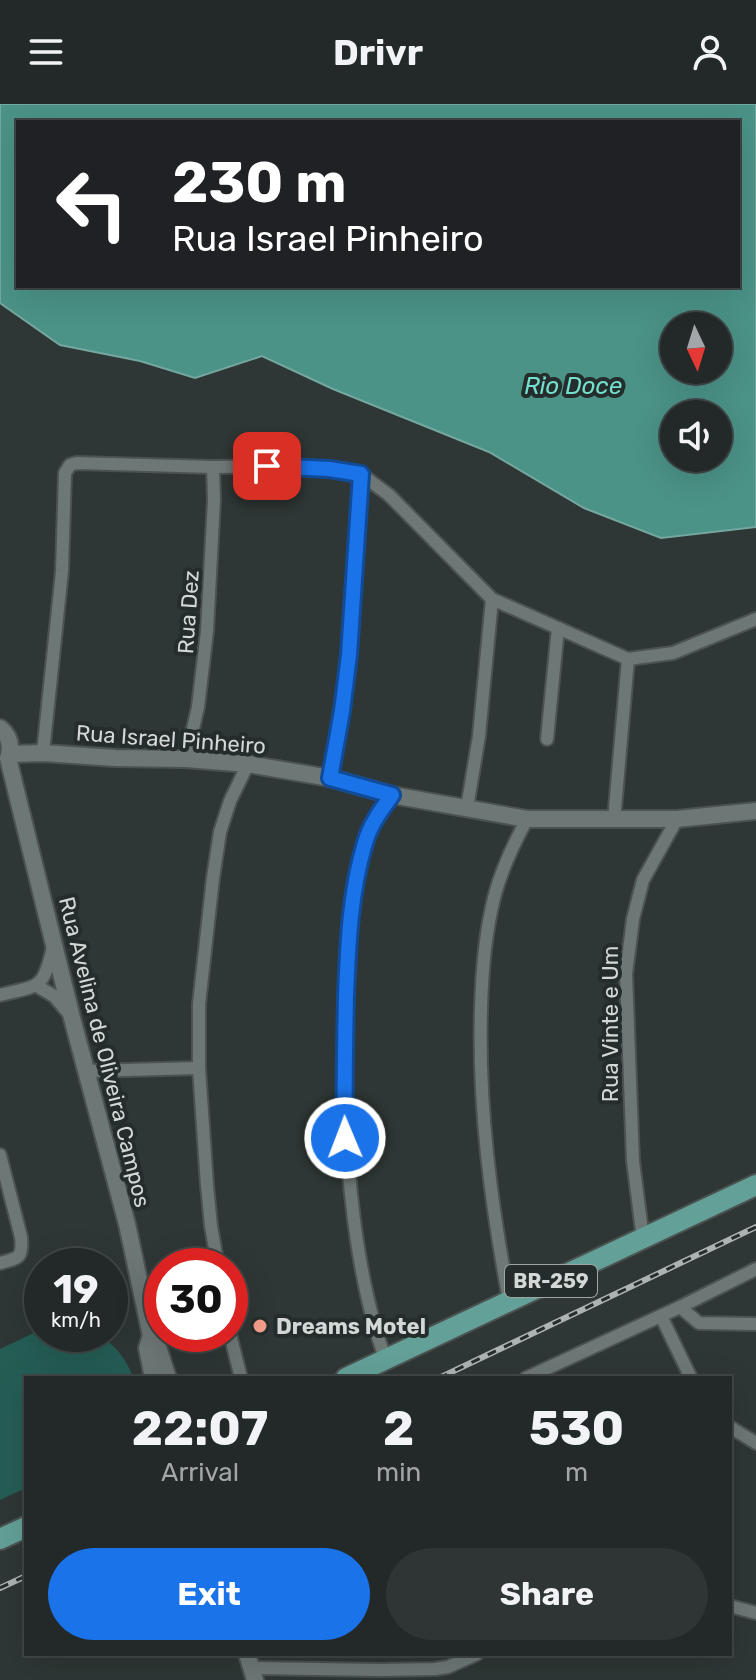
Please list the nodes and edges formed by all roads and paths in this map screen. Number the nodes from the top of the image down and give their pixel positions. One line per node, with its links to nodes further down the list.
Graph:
1 (213, 467): 2 (street); 9 (street); 10 (street, Rua Dez)
2 (361, 474): 3 (street); 13 (street)
3 (492, 599): 5 (street); 15 (street)
4 (756, 619): 6 (street)
5 (558, 628): 6 (street); 8 (street)
6 (628, 659): 19 (street)
7 (0, 728): 12 (street, Rua Avelina de Oliveira Campos)
8 (547, 739)
9 (43, 753): 10 (street, Rua Israel Pinheiro); 12 (street, Rua Israel Pinheiro)
10 (186, 759): 11 (street, Rua Israel Pinheiro)
11 (248, 764): 13 (street, Rua Israel Pinheiro); 24 (street)
12 (6, 766): 20 (street, Rua Avelina de Oliveira Campos)
13 (330, 778): 14 (street, Rua Israel Pinheiro)
14 (392, 795): 15 (street, Rua Israel Pinheiro); 41 (street)
15 (467, 808): 17 (street, Rua Israel Pinheiro)
16 (756, 811): 18 (street, Rua Israel Pinheiro)
17 (527, 819): 19 (street, Rua Israel Pinheiro); 33 (street)
18 (677, 819): 19 (street, Rua Israel Pinheiro); 29 (street, Rua Vinte e Um)
19 (614, 820)
20 (54, 942): 21 (street); 23 (street, Rua Avelina de Oliveira Campos)
21 (37, 986): 22 (street); 23 (street)
22 (0, 995)
23 (72, 1018): 25 (street, Rua Avelina de Oliveira Campos)
24 (199, 1068): 25 (street); 30 (street)
25 (88, 1071): 34 (street, Rua Avelina de Oliveira Campos)
26 (0, 1155): 31 (street)
27 (756, 1185): 29 (main road, BR-259)
28 (756, 1199): 46 (main road, BR-259)
29 (643, 1239): 33 (main road, BR-259)
30 (215, 1248)
31 (0, 1263)
32 (756, 1269): 35 (street)
33 (509, 1300): 41 (main road, BR-259)
34 (144, 1303)
35 (680, 1307): 36 (street); 37 (street)
36 (661, 1316): 47 (street); 48 (street)
37 (756, 1324)
38 (148, 1352): 42 (street, Rua Avelina de Oliveira Campos)
39 (160, 1352): 43 (street, Rua Avelina de Oliveira Campos)
40 (234, 1352): 44 (street)
41 (386, 1360): 45 (main road, BR-259)
42 (153, 1376)
43 (167, 1376)
44 (240, 1376)
45 (350, 1376)
46 (377, 1376)
47 (530, 1376)
48 (690, 1376)
49 (732, 1428): 50 (street)
50 (756, 1443)
51 (24, 1528): 52 (main road)
52 (0, 1539)
53 (24, 1542): 54 (main road)
54 (0, 1552)
55 (732, 1607): 56 (street)
56 (756, 1613)
57 (473, 1656): 58 (street)
58 (252, 1672)

